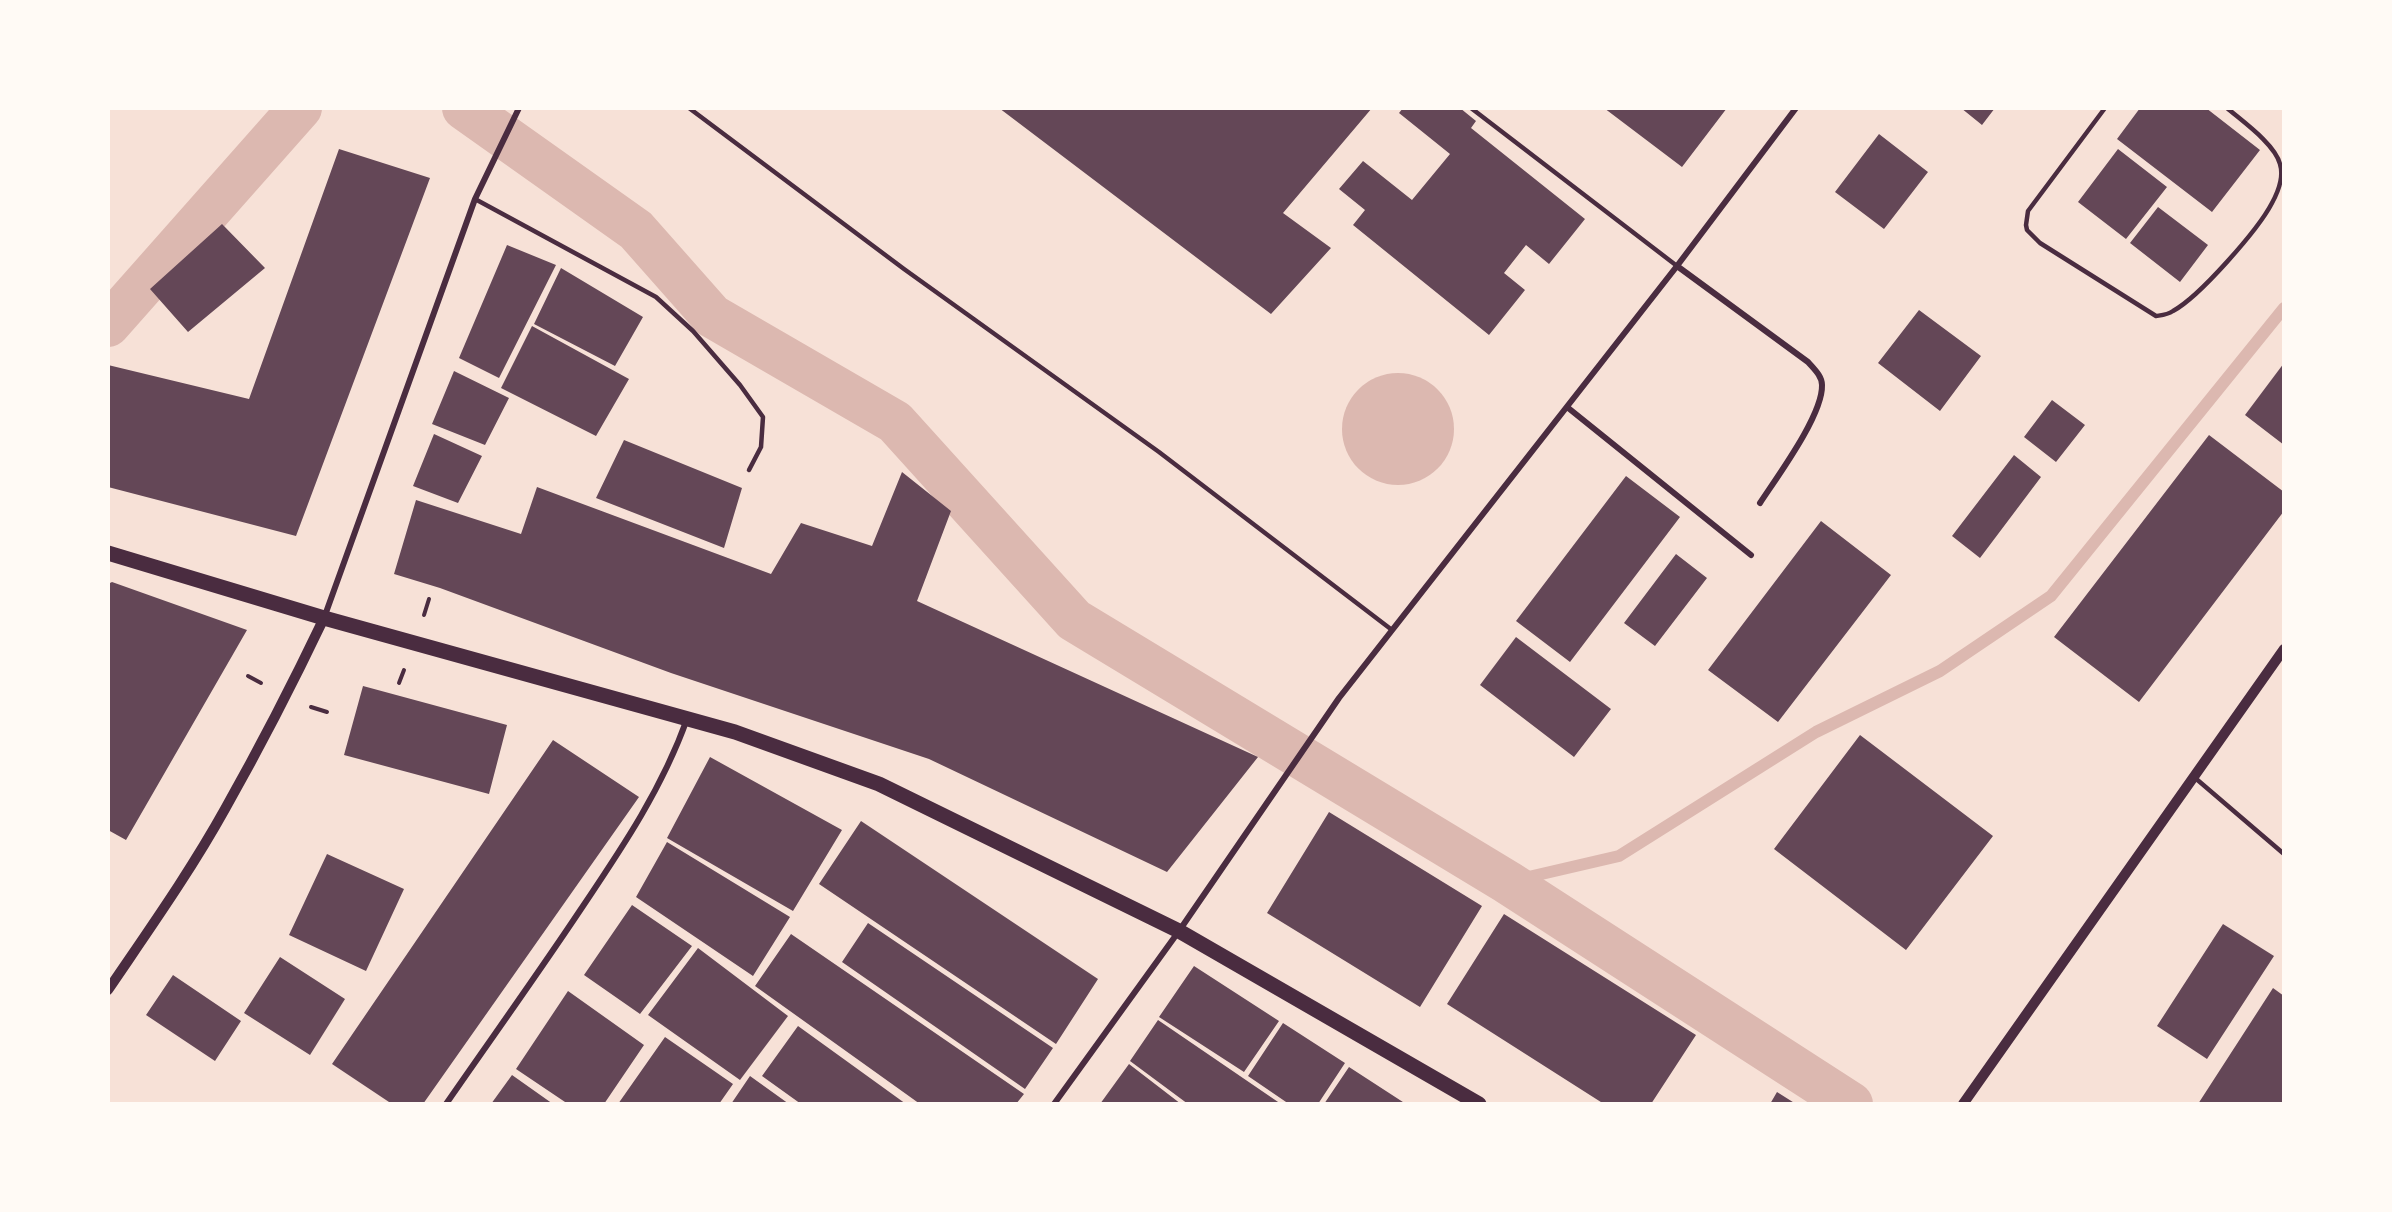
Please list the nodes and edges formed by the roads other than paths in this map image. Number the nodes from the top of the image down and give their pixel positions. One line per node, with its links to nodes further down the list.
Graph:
1 (519, 108): 7 (street)
2 (689, 108): 15 (lane)
3 (1471, 108): 8 (lane)
4 (1796, 108): 8 (street)
5 (2105, 108): 6 (lane)
6 (2227, 108)
7 (475, 199): 10 (lane); 14 (street)
8 (1677, 266): 9 (street); 11 (street)
9 (1568, 407): 13 (street); 15 (street)
10 (749, 470)
11 (1760, 503)
12 (108, 553): 14 (main road)
13 (1751, 555)
14 (324, 618): 17 (main road); 21 (street)
15 (1392, 630): 20 (street)
16 (2284, 650): 18 (street)
17 (687, 719): 20 (main road); 23 (street)
18 (2194, 777): 19 (lane); 22 (street)
19 (2284, 854)
20 (1179, 931): 24 (street); 25 (main road)
21 (108, 990)
22 (1965, 1102)
23 (446, 1104)
24 (1054, 1104)
25 (1479, 1104)

